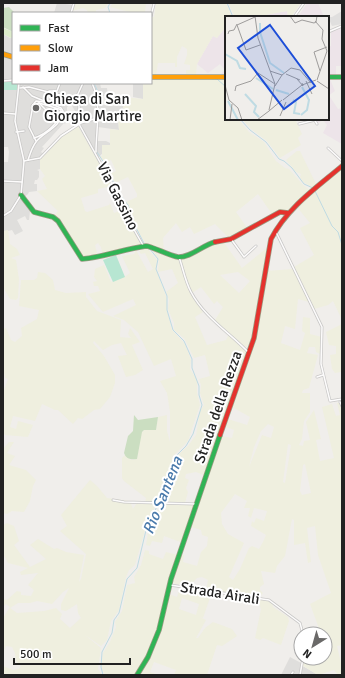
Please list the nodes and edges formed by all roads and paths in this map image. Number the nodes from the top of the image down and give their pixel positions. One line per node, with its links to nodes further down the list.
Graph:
1 (304, 3): 2 (street)
2 (295, 16)
3 (342, 26): 4 (street)
4 (329, 32)
5 (152, 77): 6 (main road)
6 (225, 77)
7 (329, 77): 8 (main road)
8 (342, 77)
9 (19, 84): 15 (street)
10 (34, 84): 16 (street)
11 (60, 84): 17 (street)
12 (83, 84): 18 (street)
13 (92, 84): 27 (street)
14 (23, 87): 15 (street); 16 (street); 20 (street)
15 (19, 88): 25 (street)
16 (33, 88): 17 (street)
17 (41, 89): 29 (street)
18 (77, 96)
19 (31, 98): 20 (street)
20 (36, 98): 22 (street)
21 (39, 102): 26 (street); 34 (street); 34 (street)
22 (46, 102): 23 (street); 35 (street)
23 (30, 112)
24 (3, 113): 25 (street)
25 (15, 114): 33 (street)
26 (46, 114)
27 (97, 118): 29 (street); 36 (street)
28 (315, 120): 30 (street); 31 (street)
29 (79, 124): 37 (street, Via Gassino); 40 (street)
30 (299, 124)
31 (317, 124)
32 (24, 131): 33 (street)
33 (16, 132): 41 (street)
34 (34, 138): 35 (street)
35 (36, 141): 40 (street)
36 (97, 146): 37 (street); 39 (street)
37 (92, 148): 39 (street, Via Gassino)
38 (328, 148): 42 (street)
39 (96, 154): 52 (street, Via Gassino)
40 (28, 160): 41 (street)
41 (24, 161): 45 (street)
42 (342, 161)
43 (342, 166): 47 (main road, Strada della Rezza)
44 (3, 181): 45 (street)
45 (22, 182): 46 (street)
46 (21, 195): 48 (street); 52 (main road)
47 (288, 213): 49 (main road, Strada della Rezza); 50 (main road)
48 (3, 216)
49 (275, 230): 54 (main road, Strada della Rezza); 55 (street)
50 (231, 239): 51 (street); 53 (main road)
51 (256, 246)
52 (146, 247): 53 (main road)
53 (179, 257): 54 (street)
54 (249, 353): 60 (main road, Strada della Rezza)
55 (323, 375): 56 (street); 57 (street)
56 (317, 377)
57 (340, 401): 58 (street)
58 (342, 406)
59 (113, 500): 60 (street)
60 (198, 504): 61 (main road, Strada della Rezza)
61 (169, 585): 62 (street, Strada Airali); 64 (main road, Strada della Rezza)
62 (301, 626)
63 (293, 672): 65 (street)
64 (137, 675)
65 (291, 675)

